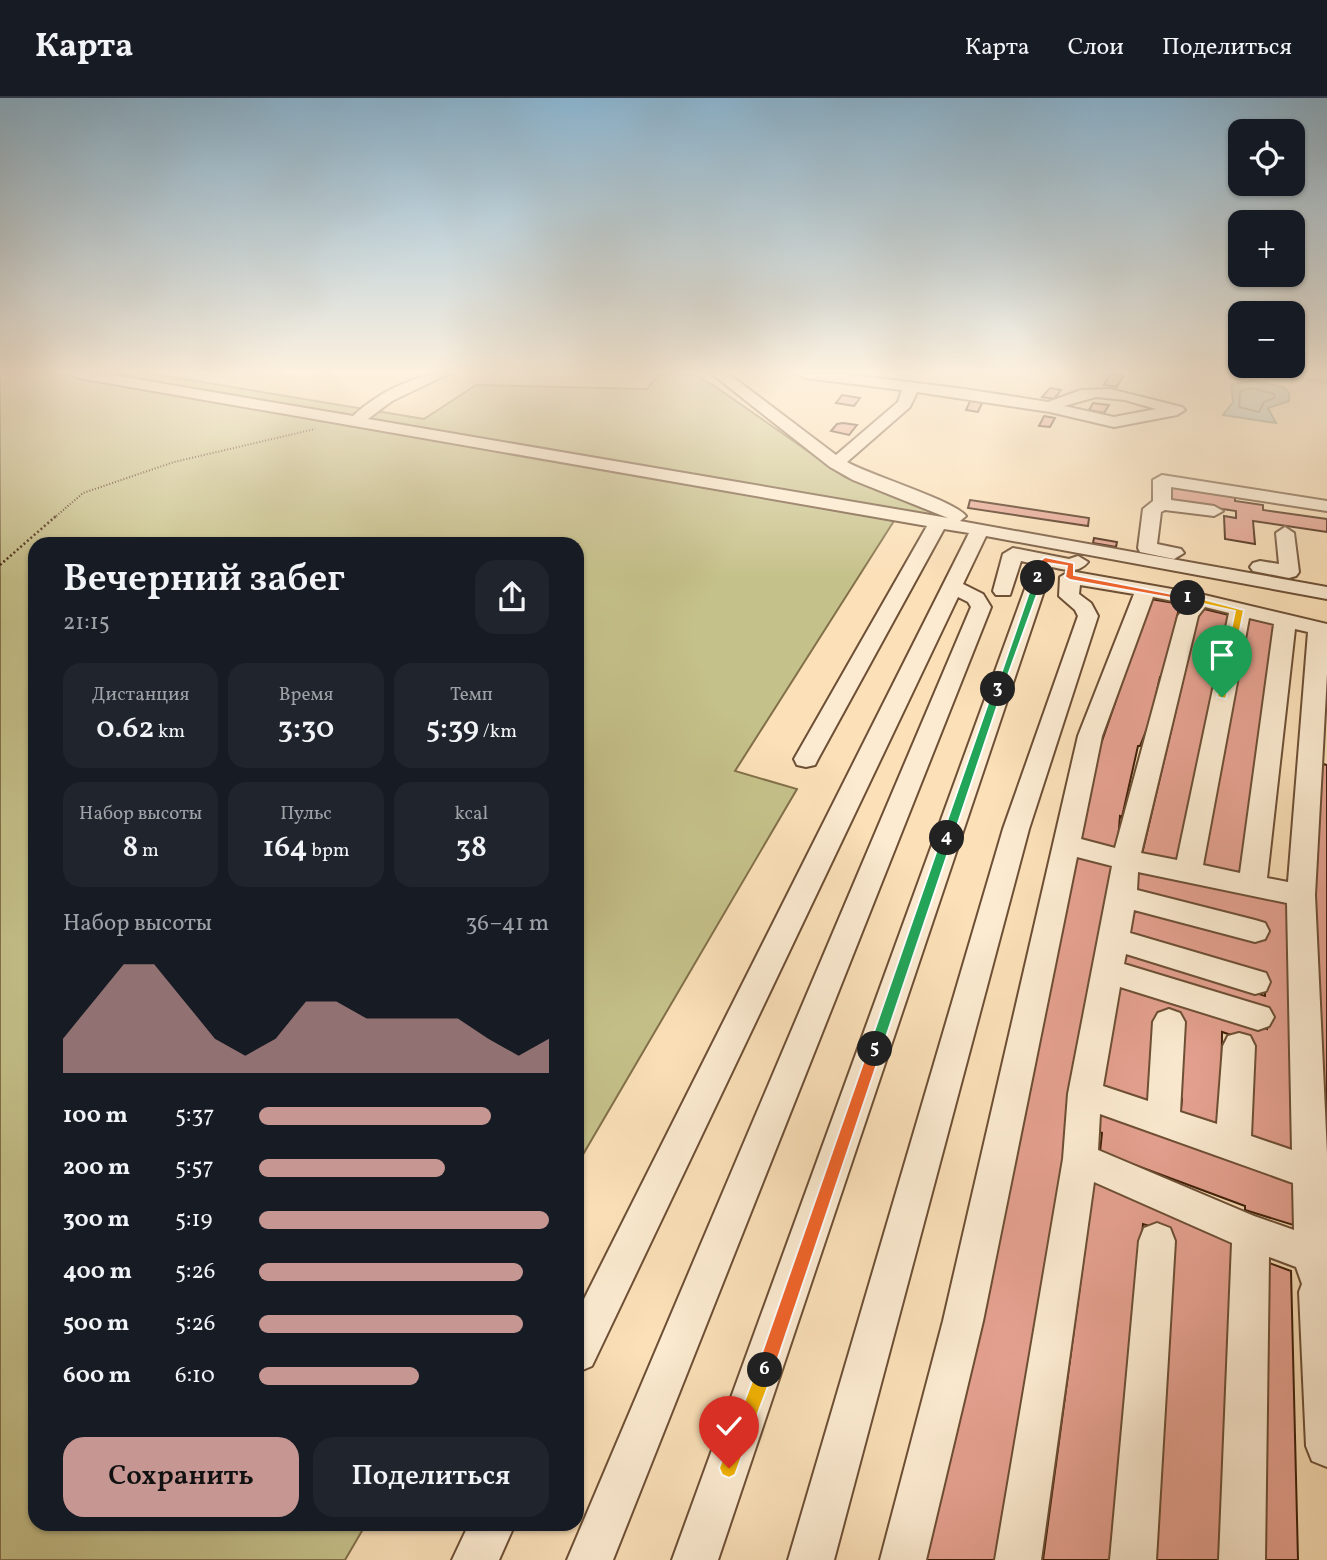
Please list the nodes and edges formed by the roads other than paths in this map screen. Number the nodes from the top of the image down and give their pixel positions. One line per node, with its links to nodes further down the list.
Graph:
1 (470, 442): 8 (street)
2 (809, 442): 4 (street)
3 (860, 442): 4 (street)
4 (836, 463): 9 (street)
5 (1162, 504): 6 (street); 7 (street); 13 (street)
6 (1327, 506)
7 (1214, 511)
8 (938, 523): 9 (street); 22 (street)
9 (980, 530): 11 (street); 14 (street)
10 (1285, 533): 13 (street)
11 (1104, 553): 12 (street); 13 (street)
12 (1062, 567): 15 (street); 16 (street); 48 (street); 49 (street)
13 (1291, 579): 17 (street)
14 (953, 587): 43 (street); 47 (street)
15 (1146, 590): 18 (street); 23 (street)
16 (1003, 591)
17 (1327, 593)
18 (1200, 600): 19 (street); 24 (street)
19 (1240, 610): 20 (street); 25 (street)
20 (1285, 621): 21 (street); 26 (street)
21 (1323, 629): 27 (street)
22 (806, 759)
23 (1065, 845): 24 (street); 50 (street)
24 (1126, 860): 25 (street); 28 (street)
25 (1188, 872): 26 (street)
26 (1252, 886): 27 (street)
27 (1301, 895): 39 (lane)
28 (1122, 897): 29 (street); 30 (street)
29 (1255, 931)
30 (1111, 955): 31 (street); 32 (street); 35 (street)
31 (1255, 982)
32 (1258, 1017)
33 (1169, 1021): 36 (street)
34 (1239, 1046): 37 (street)
35 (1085, 1094): 36 (street); 38 (street)
36 (1163, 1122): 37 (street)
37 (1233, 1146): 39 (street)
38 (1080, 1159): 40 (street); 51 (street)
39 (1312, 1173): 42 (lane)
40 (1251, 1233): 42 (street); 53 (street)
41 (1157, 1241): 52 (street)
42 (1320, 1281): 44 (street)
43 (584, 1340)
44 (1327, 1446)
45 (490, 1531): 46 (street)
46 (475, 1560)
47 (590, 1560)
48 (695, 1560)
49 (811, 1560)
50 (903, 1560)
51 (1018, 1560)
52 (1133, 1560)
53 (1242, 1560)

